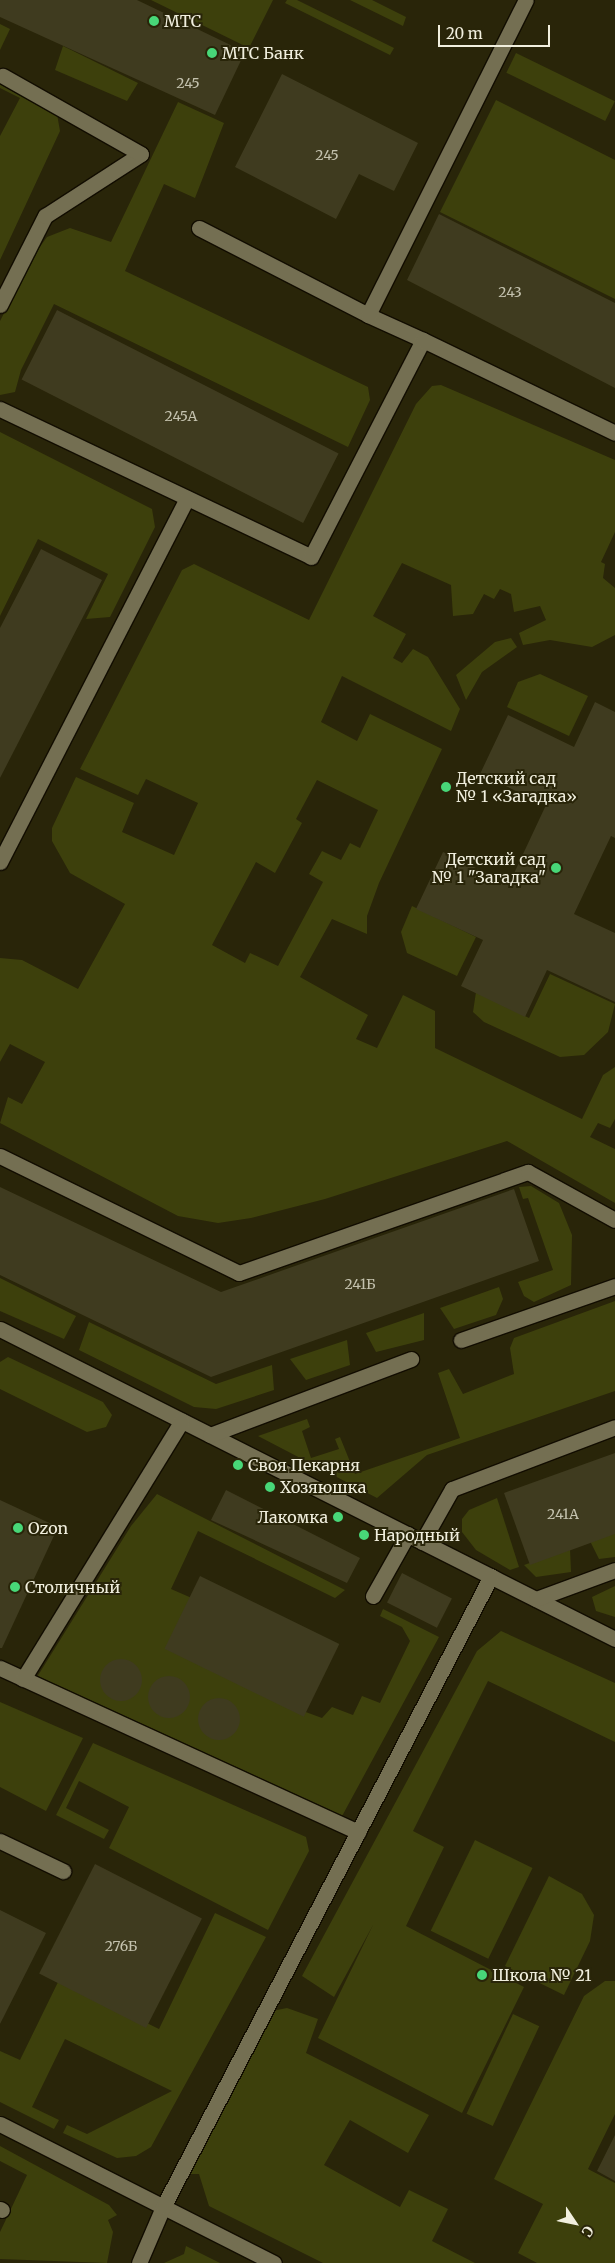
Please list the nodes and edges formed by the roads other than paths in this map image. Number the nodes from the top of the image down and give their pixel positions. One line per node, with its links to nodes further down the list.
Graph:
1 (526, 0): 5 (lane)
2 (3, 76): 4 (lane)
3 (199, 228): 5 (lane)
4 (0, 305)
5 (368, 315): 6 (lane)
6 (423, 340): 8 (lane); 9 (lane)
7 (0, 409): 9 (lane)
8 (615, 434)
9 (187, 498): 10 (lane)
10 (0, 862)
11 (0, 1156): 12 (lane)
12 (615, 1220)
13 (615, 1286): 15 (lane)
14 (0, 1329): 17 (lane)
15 (461, 1340)
16 (411, 1359): 19 (lane)
17 (182, 1421): 19 (lane); 28 (lane)
18 (615, 1427): 21 (lane)
19 (210, 1434): 20 (lane)
20 (408, 1534): 21 (lane); 24 (lane)
21 (422, 1542): 23 (lane)
22 (615, 1570): 25 (lane)
23 (490, 1576): 25 (lane); 29 (lane)
24 (374, 1596)
25 (536, 1599): 26 (lane)
26 (615, 1639)
27 (0, 1668): 28 (lane)
28 (23, 1678): 29 (lane)
29 (358, 1832): 33 (lane)
30 (0, 1841): 31 (lane)
31 (63, 1871)
32 (0, 2124): 33 (lane)
33 (163, 2207): 34 (lane); 35 (lane)
34 (139, 2263)
35 (274, 2263)

